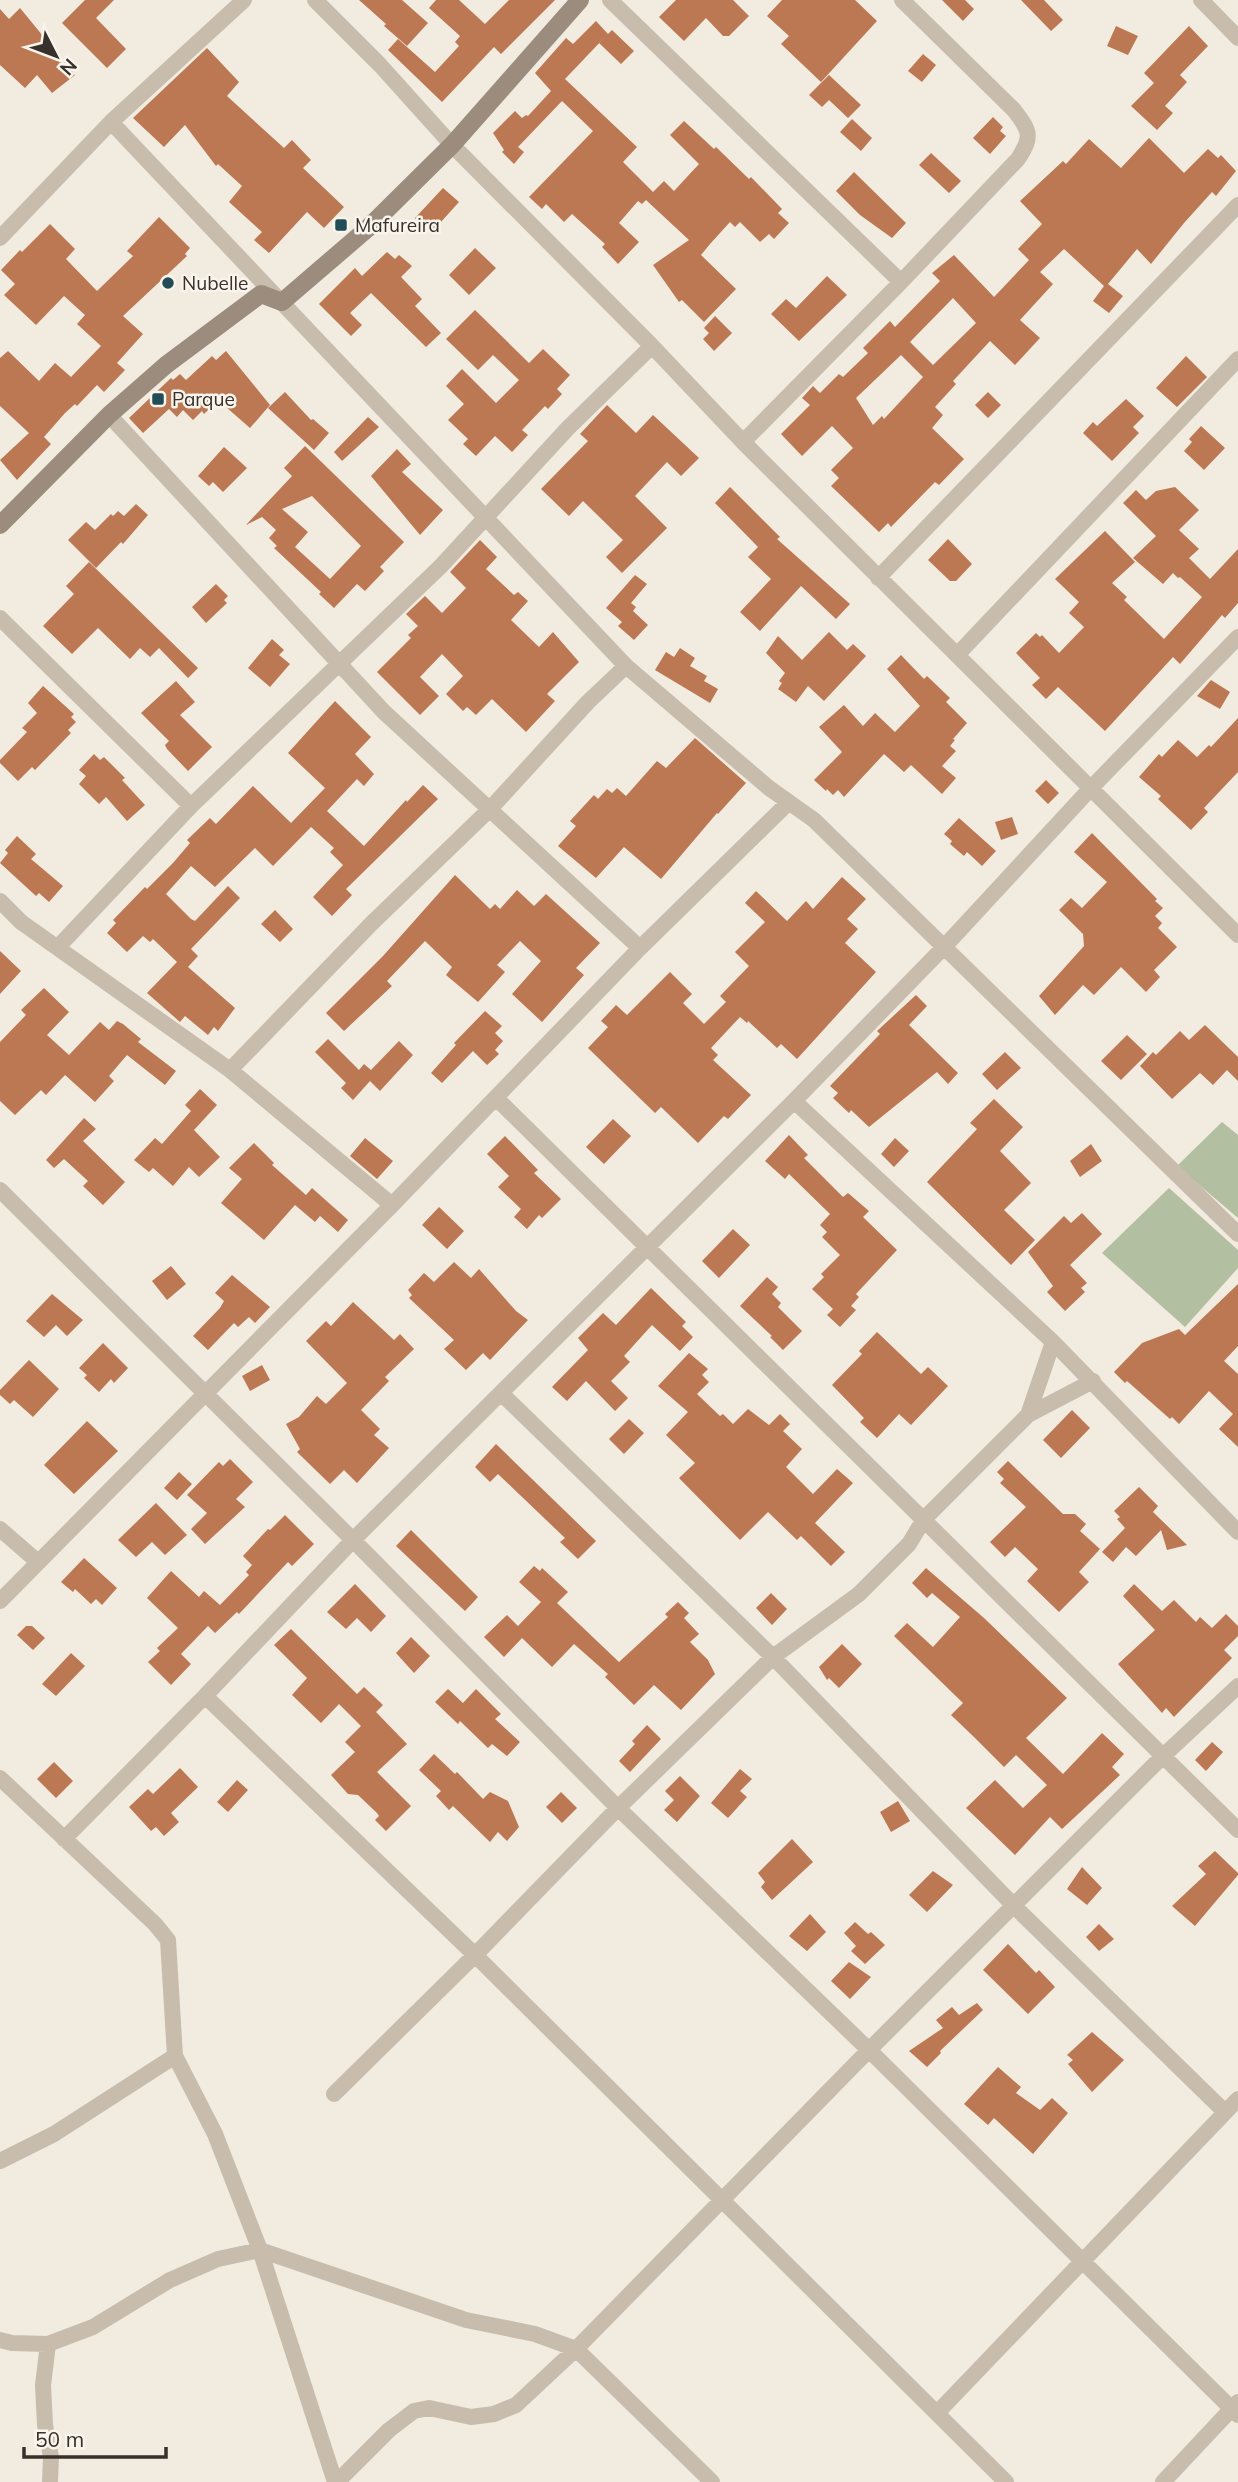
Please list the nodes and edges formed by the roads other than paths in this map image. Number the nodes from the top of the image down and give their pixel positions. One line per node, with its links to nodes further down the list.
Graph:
1 (244, 0): 8 (street)
2 (315, 0): 9 (street)
3 (580, 0): 9 (street)
4 (610, 0): 12 (street)
5 (902, 0): 12 (street)
6 (1201, 0): 7 (street)
7 (1238, 38)
8 (111, 122): 11 (street); 13 (street)
9 (452, 145): 13 (street); 14 (street)
10 (1238, 205): 20 (street)
11 (0, 238)
12 (901, 282): 17 (street)
13 (282, 302): 16 (street); 18 (street)
14 (652, 346): 17 (street); 18 (street)
15 (1238, 359): 23 (street)
16 (109, 415): 19 (street); 24 (street)
17 (743, 442): 20 (street)
18 (485, 517): 24 (street); 25 (street)
19 (0, 525)
20 (878, 578): 23 (street)
21 (0, 618): 28 (street)
22 (1238, 637): 26 (street)
23 (957, 655): 26 (street)
24 (340, 664): 28 (street); 29 (street)
25 (626, 666): 27 (street); 29 (street)
26 (1091, 788): 31 (street); 33 (street)
27 (789, 802): 33 (street); 34 (street)
28 (191, 806): 32 (street)
29 (490, 809): 34 (street); 35 (street)
30 (0, 901): 32 (street)
31 (1238, 935)
32 (58, 947): 35 (street)
33 (944, 947): 37 (street); 40 (street)
34 (640, 948): 36 (street)
35 (230, 1070): 39 (street)
36 (496, 1098): 39 (street); 41 (street)
37 (794, 1101): 41 (street); 42 (street)
38 (0, 1190): 45 (street)
39 (392, 1205): 45 (street)
40 (1238, 1234)
41 (647, 1246): 44 (street); 47 (street)
42 (1053, 1342): 43 (street); 46 (street)
43 (1093, 1381): 46 (street); 49 (street)
44 (502, 1394): 50 (street); 53 (street)
45 (205, 1395): 50 (street); 51 (street)
46 (1028, 1415): 47 (street)
47 (924, 1518): 53 (street); 56 (street)
48 (0, 1529): 51 (street)
49 (1238, 1532)
50 (353, 1540): 55 (street); 58 (street)
51 (38, 1562): 52 (street)
52 (0, 1601)
53 (773, 1657): 58 (street); 61 (street)
54 (1238, 1686): 56 (street)
55 (205, 1696): 60 (street); 62 (street)
56 (1162, 1757): 59 (street); 61 (street)
57 (0, 1778): 60 (street)
58 (618, 1808): 62 (street); 63 (street)
59 (1238, 1830)
60 (64, 1839): 64 (street)
61 (1015, 1907): 63 (street); 67 (street)
62 (475, 1955): 65 (street); 69 (street)
63 (869, 2050): 69 (street); 71 (street)
64 (176, 2056): 68 (street); 70 (street)
65 (334, 2094)
66 (1238, 2099): 67 (street)
67 (1225, 2112): 71 (street)
68 (0, 2161)
69 (722, 2200): 74 (street); 76 (street)
70 (260, 2250): 73 (street); 74 (street); 78 (street)
71 (1083, 2262): 75 (street); 76 (street)
72 (0, 2340): 73 (street)
73 (48, 2344): 77 (street)
74 (576, 2349): 78 (street); 79 (street)
75 (1236, 2408): 81 (street)
76 (937, 2413): 80 (street)
77 (50, 2482)
78 (336, 2482)
79 (712, 2482)
80 (1006, 2482)
81 (1163, 2482)

